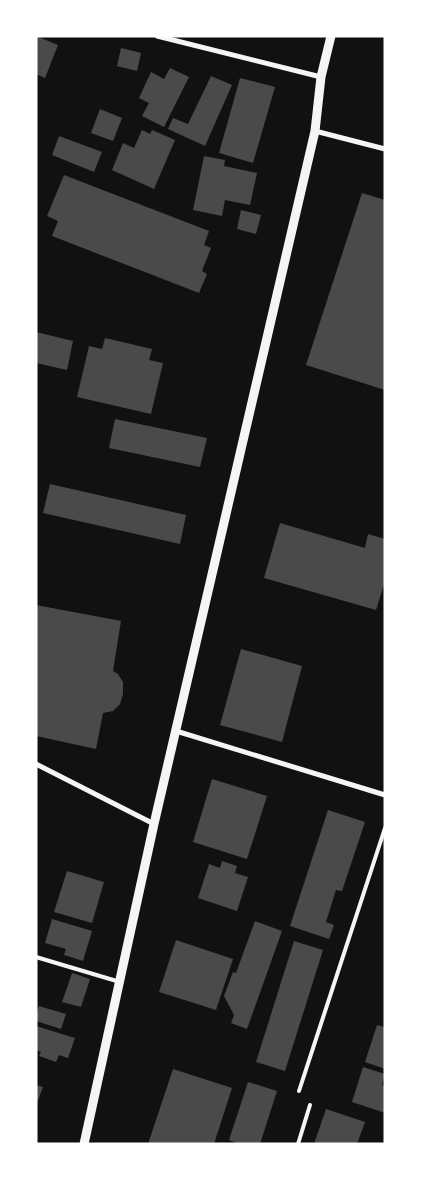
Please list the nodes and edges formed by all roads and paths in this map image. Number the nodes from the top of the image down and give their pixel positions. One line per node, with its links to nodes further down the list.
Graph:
1 (158, 36): 3 (street)
2 (331, 36): 3 (street)
3 (321, 77): 4 (street)
4 (315, 131): 5 (street); 6 (street)
5 (385, 149)
6 (176, 731): 8 (street); 9 (street)
7 (36, 764): 9 (street)
8 (385, 795)
9 (154, 824): 12 (street)
10 (385, 828): 13 (lane)
11 (36, 957): 12 (lane)
12 (120, 982): 15 (street)
13 (299, 1091)
14 (310, 1105): 16 (lane)
15 (84, 1144)
16 (298, 1144)

